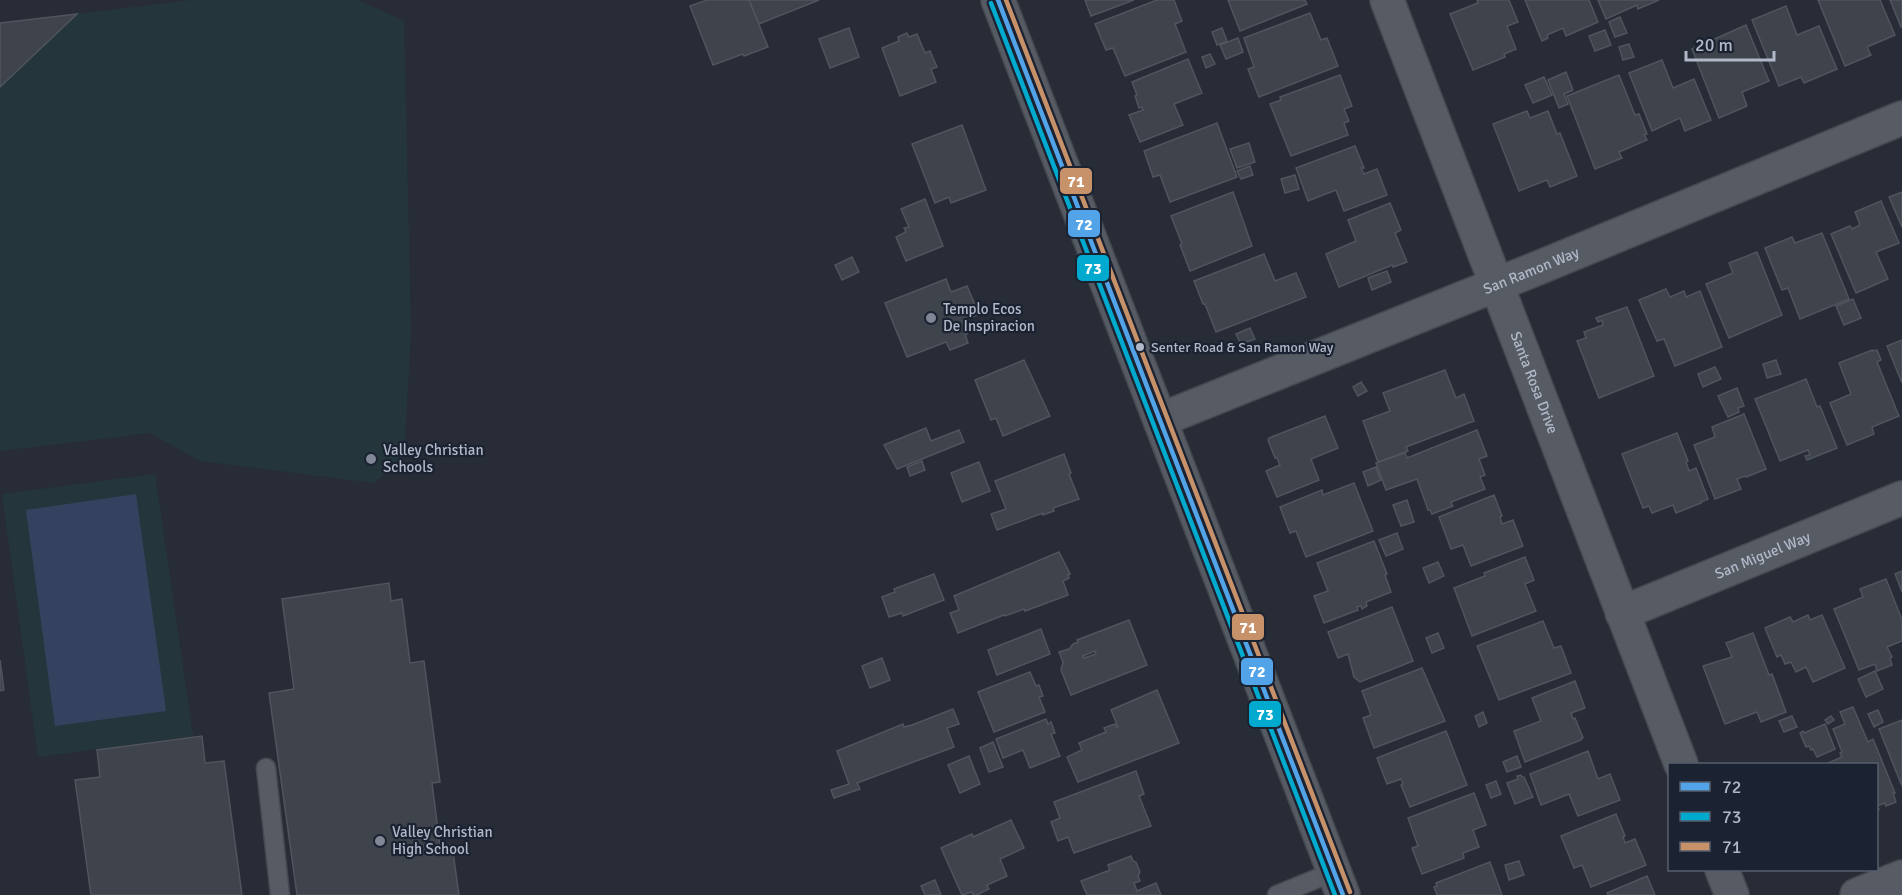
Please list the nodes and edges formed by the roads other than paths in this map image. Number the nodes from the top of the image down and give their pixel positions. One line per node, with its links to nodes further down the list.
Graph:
1 (998, 0): 5 (main road)
2 (1387, 0): 4 (street, Santa Rosa Drive)
3 (1902, 118): 4 (street, San Ramon Way)
4 (1497, 285): 5 (street, San Ramon Way); 7 (street, Santa Rosa Drive)
5 (1160, 420): 12 (main road)
6 (1902, 498): 7 (street, San Miguel Way)
7 (1622, 613): 8 (street, Santa Rosa Drive)
8 (1680, 763)
9 (266, 768): 13 (lane)
10 (1722, 871): 15 (street)
11 (1902, 877): 16 (street)
12 (1338, 883): 14 (lane)
13 (280, 895)
14 (1277, 895)
15 (1732, 895)
16 (1857, 895)

